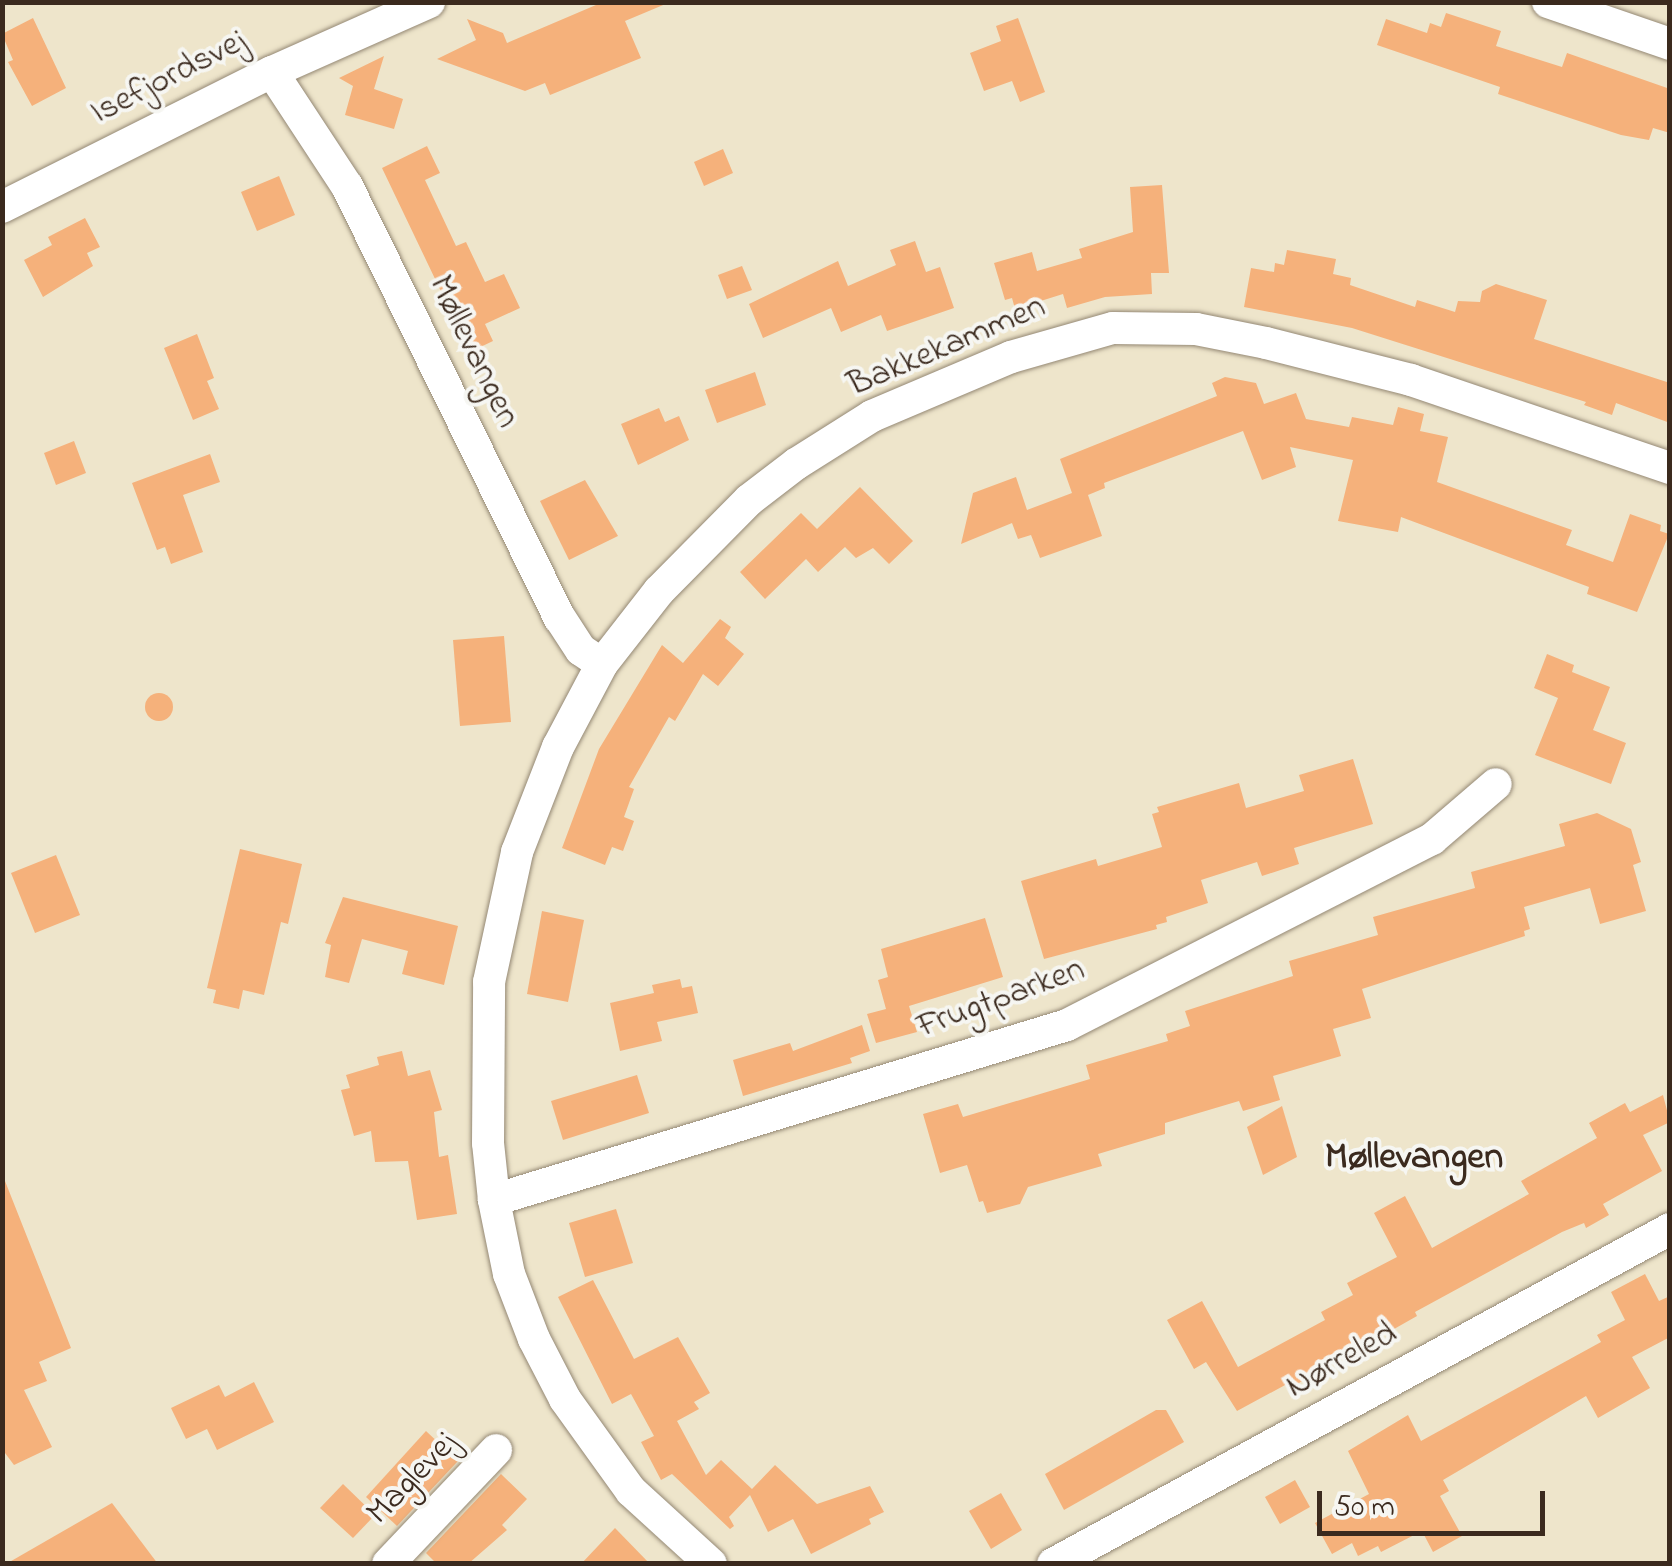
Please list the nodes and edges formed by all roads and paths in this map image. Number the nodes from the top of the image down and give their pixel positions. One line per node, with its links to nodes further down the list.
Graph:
1 (429, 2): 4 (street, Isefjordsvej)
2 (1548, 2): 3 (street)
3 (1670, 44)
4 (272, 72): 5 (street, Isefjordsvej); 7 (street, Møllevangen)
5 (2, 207)
6 (1670, 468): 7 (street, Bakkekammen)
7 (602, 664): 9 (street, Bakkekammen)
8 (1496, 784): 9 (street, Frugtparken)
9 (494, 1200): 13 (street, Bakkekammen)
10 (1670, 1229): 14 (street, Nørreled)
11 (496, 1450): 12 (street, Maglevej)
12 (388, 1564)
13 (711, 1564)
14 (1053, 1564)

